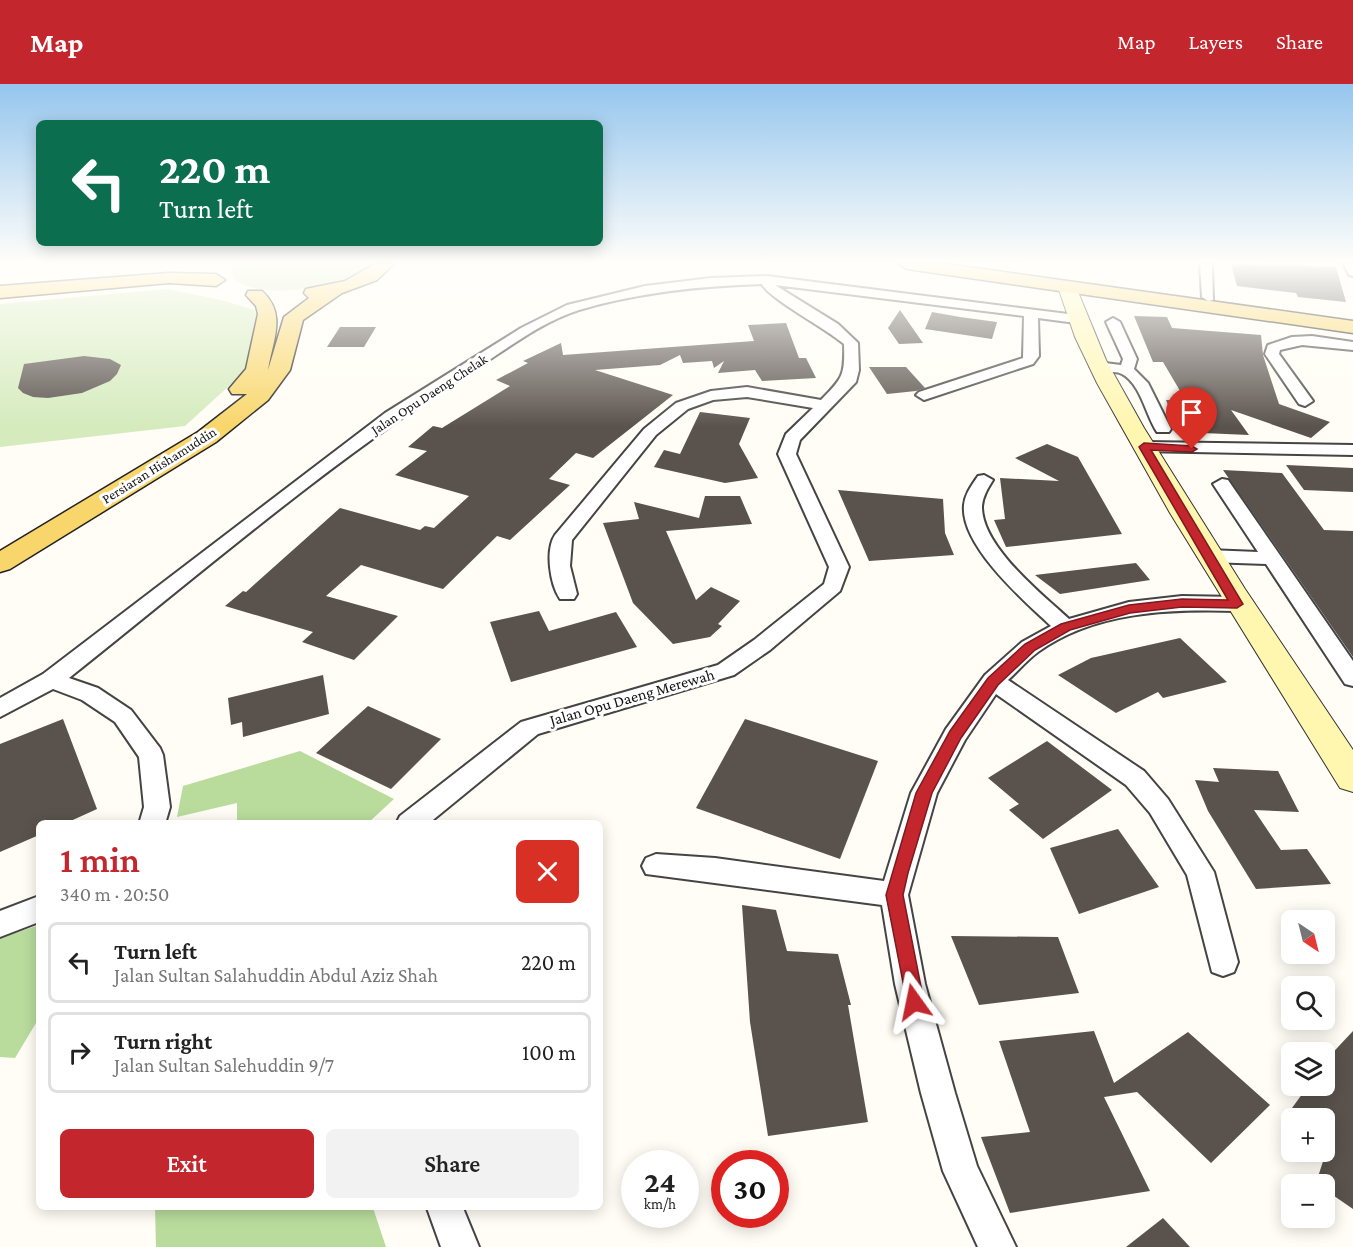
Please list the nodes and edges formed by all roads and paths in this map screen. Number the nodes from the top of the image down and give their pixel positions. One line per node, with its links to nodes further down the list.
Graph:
1 (267, 318): 20 (main road, Persiaran Hishamuddin)
2 (293, 318): 23 (main road, Persiaran Hishamuddin)
3 (551, 318): 28 (street, Jalan Opu Daeng Chelak)
4 (818, 318): 15 (street, Jalan Opu Daeng Merewah)
5 (1031, 318): 13 (street)
6 (1076, 318): 11 (street)
7 (1291, 318): 9 (main road)
8 (1113, 322): 12 (street)
9 (1353, 327)
10 (1353, 346): 14 (street)
11 (1097, 366): 12 (street); 16 (street)
12 (1126, 370): 16 (street)
13 (924, 395)
14 (1305, 401)
15 (824, 405): 24 (street); 33 (street, Jalan Opu Daeng Merewah)
16 (1154, 438): 17 (street); 21 (street)
17 (1353, 450)
18 (984, 480): 26 (street)
19 (1222, 484): 22 (street)
20 (0, 543)
21 (1208, 556): 22 (street); 25 (street)
22 (1270, 558): 27 (street)
23 (0, 563)
24 (567, 594)
25 (1237, 604): 26 (street); 31 (street)
26 (1065, 627): 29 (street)
27 (1353, 678)
28 (51, 680): 30 (street, Jalan Opu Daeng Chelak); 32 (street)
29 (993, 681): 35 (street); 38 (street)
30 (0, 709)
31 (1353, 778)
32 (153, 820)
33 (414, 820)
34 (656, 866): 35 (street)
35 (894, 895): 41 (street)
36 (36, 910): 37 (street)
37 (0, 924)
38 (1223, 962)
39 (446, 1210): 40 (street)
40 (460, 1247)
41 (997, 1247)

